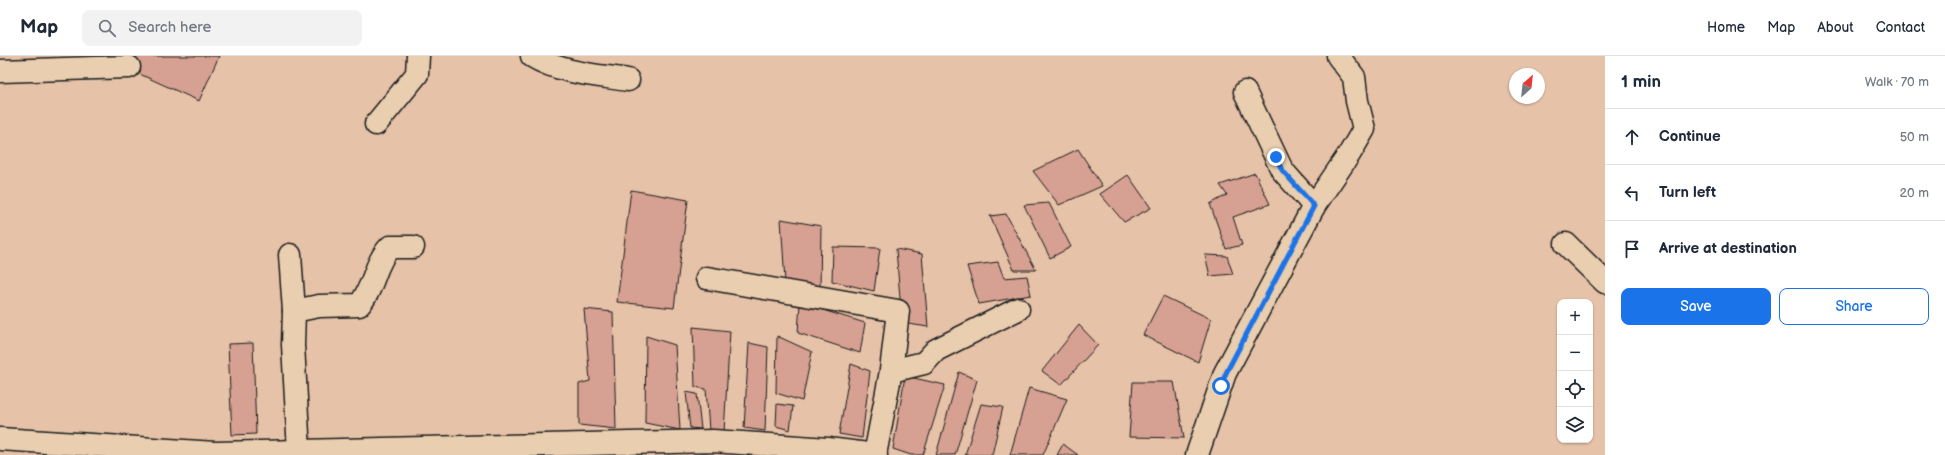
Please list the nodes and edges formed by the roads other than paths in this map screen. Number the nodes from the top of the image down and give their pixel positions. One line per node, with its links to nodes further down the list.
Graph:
1 (418, 56): 8 (main road)
2 (532, 56): 6 (main road)
3 (1338, 56): 9 (main road)
4 (129, 67): 5 (main road)
5 (0, 71)
6 (628, 80)
7 (1245, 92): 9 (main road)
8 (376, 124)
9 (1314, 206): 22 (main road)
10 (1566, 244): 14 (main road)
11 (413, 247): 16 (main road)
12 (290, 255): 16 (main road)
13 (707, 278): 17 (main road)
14 (1605, 282)
15 (1018, 308): 17 (main road)
16 (294, 311): 19 (main road)
17 (891, 371): 21 (main road)
18 (0, 438): 20 (main road)
19 (299, 452): 20 (main road); 21 (main road)
20 (214, 454)
21 (876, 455)
22 (1197, 455)

